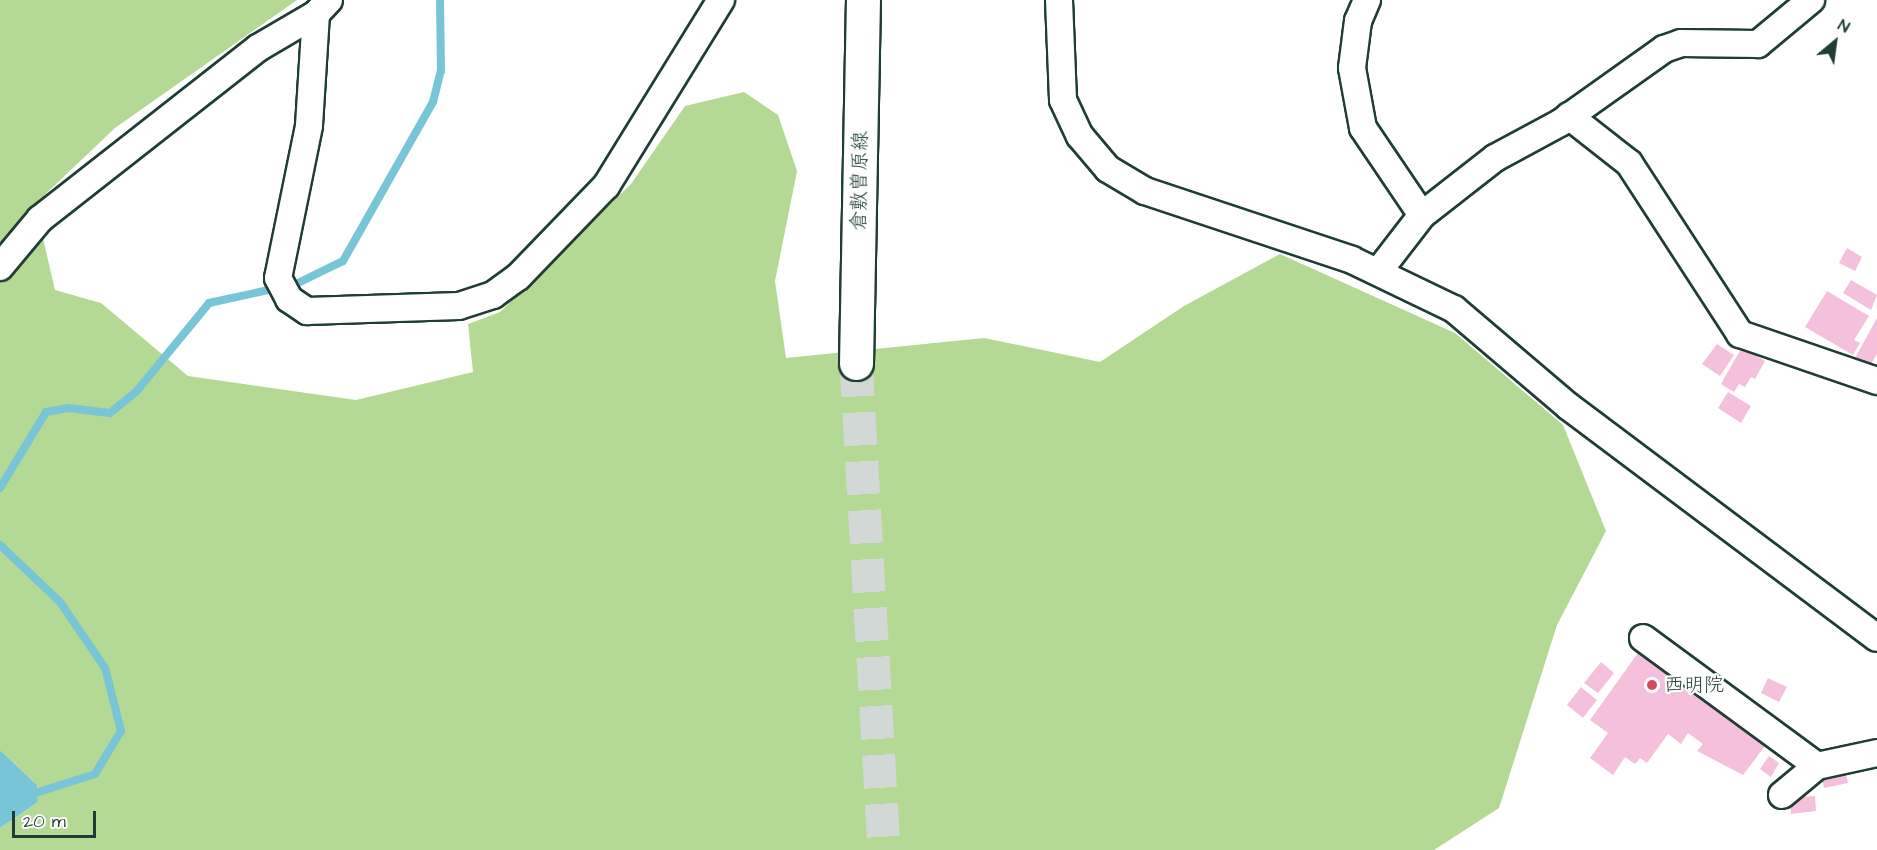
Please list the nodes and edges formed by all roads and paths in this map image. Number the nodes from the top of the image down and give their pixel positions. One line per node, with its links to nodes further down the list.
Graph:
1 (721, 0): 6 (street)
2 (863, 0): 11 (street, 倉敷曽原線)
3 (1059, 0): 10 (street)
4 (1367, 0): 8 (street)
5 (1806, 2): 7 (street)
6 (322, 7): 9 (street)
7 (1569, 116): 8 (street); 12 (street)
8 (1422, 215): 10 (street)
9 (0, 267)
10 (1378, 272): 14 (street)
11 (856, 363)
12 (1877, 381)
13 (1643, 638): 16 (street)
14 (1877, 638)
15 (1877, 753): 16 (street)
16 (1817, 766): 17 (street)
17 (1782, 795)

